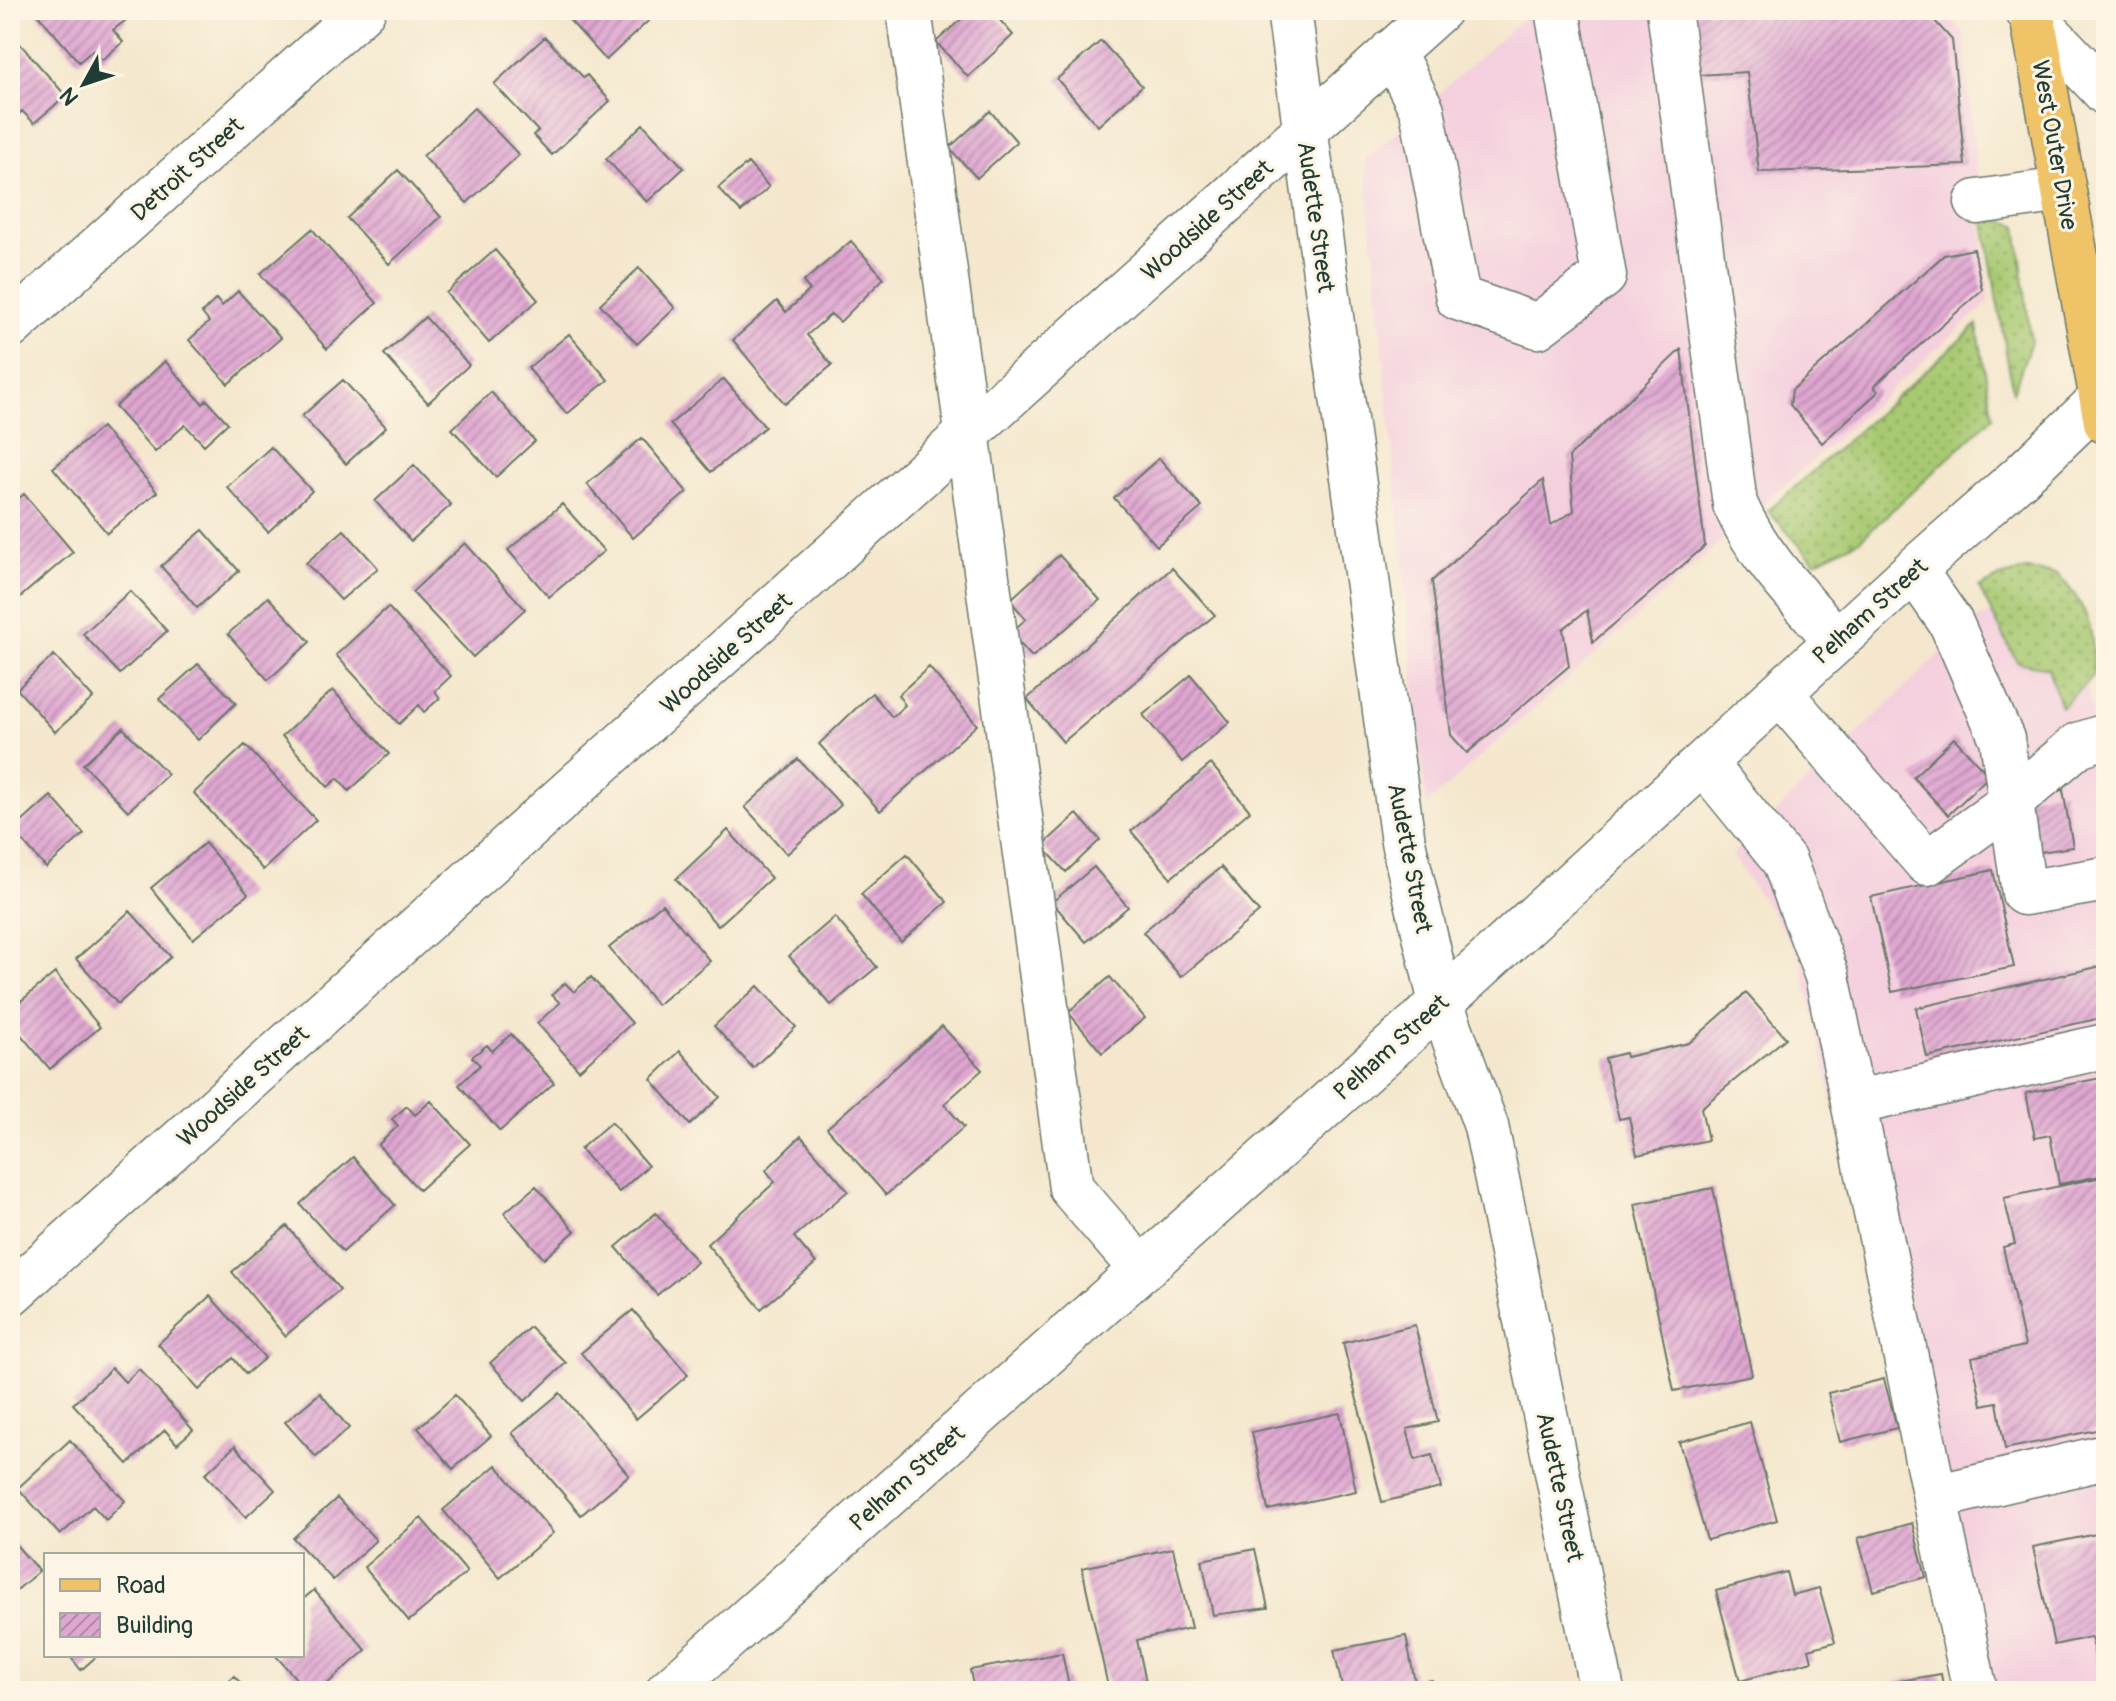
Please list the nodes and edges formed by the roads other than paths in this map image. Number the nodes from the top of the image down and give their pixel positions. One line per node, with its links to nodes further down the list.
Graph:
1 (363, 10): 13 (street, Detroit Street)
2 (909, 10): 15 (street)
3 (1289, 10): 10 (street, Audette Street)
4 (1439, 10): 8 (street, Woodside Street)
5 (1557, 10): 8 (street)
6 (1669, 10): 17 (street)
7 (2029, 12): 9 (street); 11 (main road, West Outer Drive)
8 (1392, 51): 10 (street, Woodside Street)
9 (2106, 93)
10 (1304, 130): 15 (street, Woodside Street); 23 (street, Audette Street)
11 (2063, 190): 12 (street); 14 (main road, West Outer Drive)
12 (1977, 202)
13 (10, 327)
14 (2104, 404): 16 (street, Pelham Street)
15 (968, 435): 26 (street); 27 (street, Woodside Street)
16 (1914, 570): 17 (street, Pelham Street); 21 (street)
17 (1837, 641): 18 (street, Pelham Street)
18 (1780, 693): 20 (street, Pelham Street); 21 (street)
19 (2106, 736): 21 (street)
20 (1704, 763): 23 (street, Pelham Street); 25 (street)
21 (2011, 802): 22 (street)
22 (2106, 879)
23 (1441, 1003): 26 (street, Pelham Street); 31 (street, Audette Street)
24 (2106, 1046): 25 (street)
25 (1853, 1103): 29 (street)
26 (1141, 1269): 30 (street, Pelham Street)
27 (10, 1294)
28 (2106, 1457): 29 (street)
29 (1935, 1497): 32 (street)
30 (668, 1691)
31 (1602, 1691)
32 (1975, 1691)

